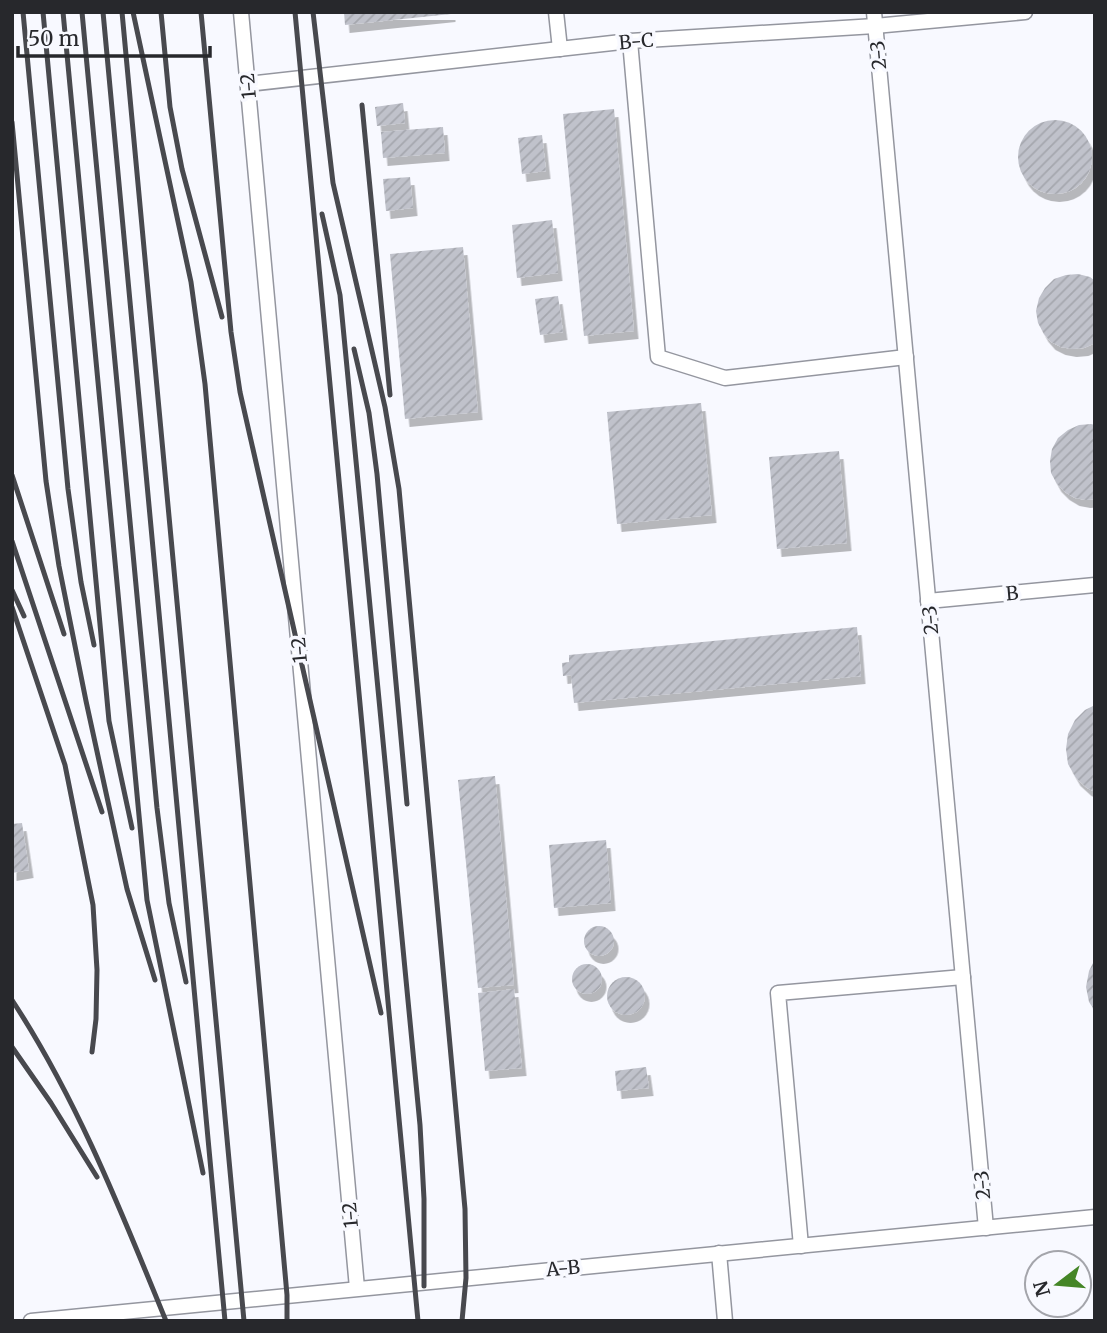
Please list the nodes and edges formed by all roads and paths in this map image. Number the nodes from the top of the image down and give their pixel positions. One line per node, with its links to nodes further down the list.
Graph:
1 (241, 12): 7 (lane, 1-2)
2 (556, 12): 6 (lane)
3 (1026, 12): 4 (lane, B-C)
4 (874, 19): 5 (lane, B-C); 8 (lane, 2-3)
5 (630, 41): 6 (lane, B-C); 8 (lane)
6 (560, 49): 7 (lane, B-C)
7 (248, 84): 16 (lane, 1-2)
8 (906, 356): 10 (lane, 2-3)
9 (1095, 585): 10 (lane, B)
10 (928, 601): 11 (lane, 2-3)
11 (962, 976): 13 (lane, 2-3); 14 (lane)
12 (1095, 1217): 13 (lane, A-B)
13 (986, 1228): 14 (lane, A-B)
14 (801, 1245): 15 (lane, A-B)
15 (719, 1253): 16 (lane, A-B); 18 (lane)
16 (356, 1288): 17 (lane, A-B)
17 (31, 1321)
18 (725, 1321)

